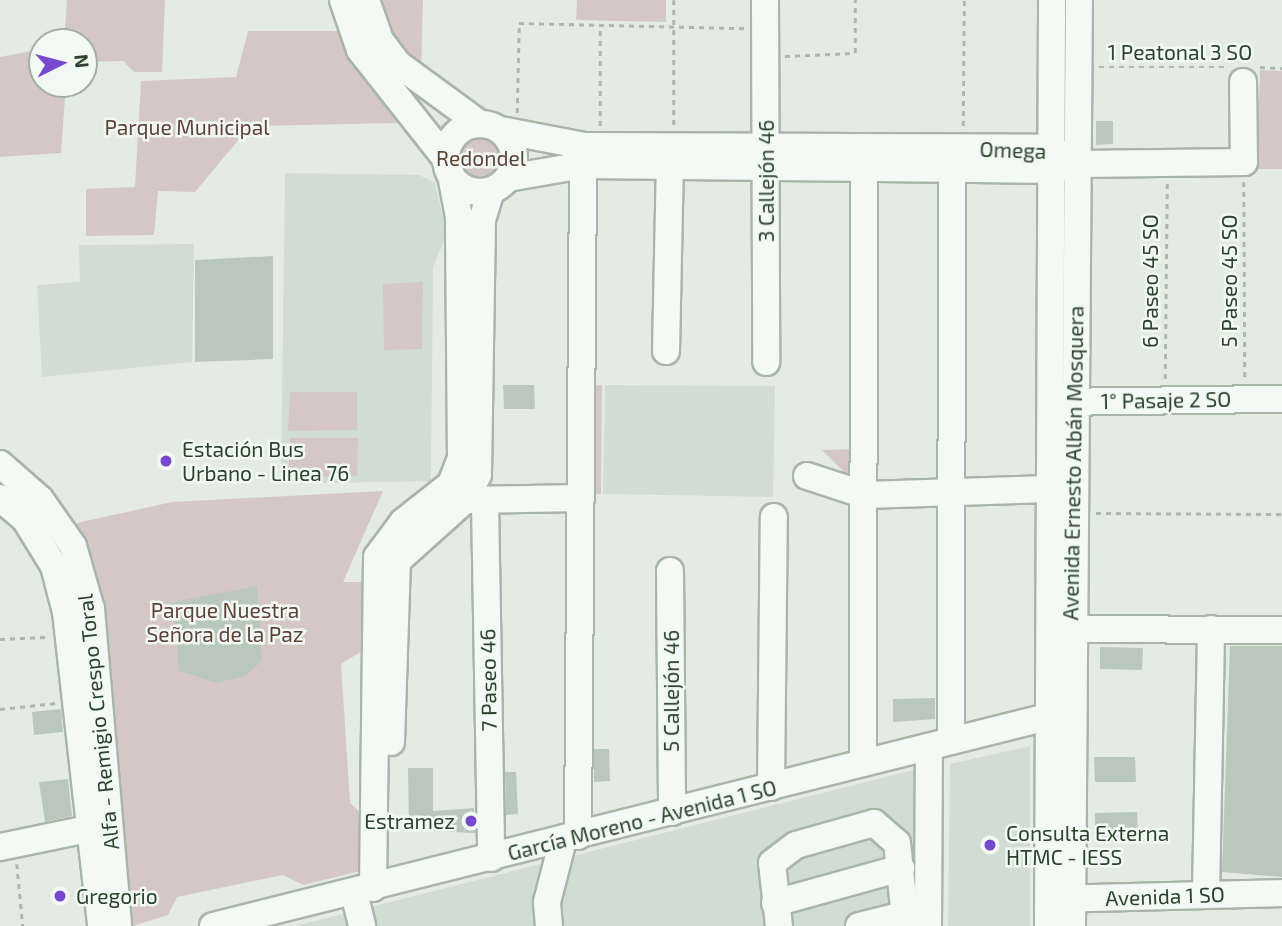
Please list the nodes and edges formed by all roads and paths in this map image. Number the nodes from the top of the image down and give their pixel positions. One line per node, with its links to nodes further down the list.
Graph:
1 (343, 0): 25 (street)
2 (366, 0): 16 (street)
3 (674, 0): 10 (path)
4 (765, 0): 11 (street, 3 Callejón 46)
5 (855, 0): 12 (path)
6 (964, 0): 20 (path)
7 (1052, 0): 21 (street, Avenida Ernesto Albán Mosquera)
8 (1079, 0): 13 (street, Avenida Ernesto Albán Mosquera)
9 (600, 25): 10 (path); 16 (path); 17 (path)
10 (674, 26): 11 (path); 18 (path)
11 (765, 28): 12 (street, 3 Callejón 46)
12 (765, 57): 19 (street, 3 Callejón 46)
13 (1078, 67): 15 (path, 1 Peatonal 3 SO); 24 (street, Avenida Ernesto Albán Mosquera)
14 (1282, 68): 15 (path, 1 Peatonal 3 SO)
15 (1246, 72): 22 (street)
16 (499, 130): 17 (street, Omega); 25 (street); 27 (street)
17 (591, 156): 18 (street, Omega); 27 (street, Omega); 40 (street)
18 (672, 157): 19 (street, Omega); 28 (street)
19 (766, 157): 20 (street, Omega); 26 (street, Omega); 29 (street, 3 Callejón 46)
20 (957, 159): 21 (street, Omega); 26 (street, Omega); 37 (street)
21 (1051, 159): 24 (street, Omega); 33 (street, Avenida Ernesto Albán Mosquera)
22 (1244, 162): 23 (street); 30 (path, 5 Paseo 45 SO)
23 (1167, 163): 24 (street); 32 (path, 6 Paseo 45 SO)
24 (1078, 164): 33 (street, Avenida Ernesto Albán Mosquera)
25 (448, 167): 27 (street); 63 (street)
26 (863, 168): 38 (street)
27 (499, 184): 41 (street)
28 (666, 351)
29 (766, 362)
30 (1245, 399): 31 (street, 1° Pasaje 2 SO); 32 (street, 1° Pasaje 2 SO)
31 (1282, 399)
32 (1165, 400): 33 (street, 1° Pasaje 2 SO)
33 (1061, 402): 36 (street, Avenida Ernesto Albán Mosquera); 42 (street, Avenida Ernesto Albán Mosquera)
34 (0, 464): 71 (street, Alfa - Remigio Crespo Toral)
35 (807, 476): 38 (street)
36 (1049, 489): 37 (street); 53 (street, Avenida Ernesto Albán Mosquera)
37 (952, 493): 38 (street); 54 (street)
38 (865, 495): 55 (street)
39 (0, 498): 49 (street, Alfa - Remigio Crespo Toral)
40 (581, 498): 41 (street); 59 (street)
41 (475, 500): 61 (street, 7 Paseo 46); 63 (street)
42 (1074, 513): 43 (path); 46 (street, Avenida Ernesto Albán Mosquera)
43 (1282, 514)
44 (774, 517): 56 (street)
45 (670, 571): 57 (street, 5 Callejón 46)
46 (1071, 629): 47 (street); 53 (street, Avenida Ernesto Albán Mosquera)
47 (1211, 629): 48 (street); 65 (street)
48 (1282, 630)
49 (68, 636): 50 (path); 51 (street, Alfa - Remigio Crespo Toral)
50 (0, 639)
51 (75, 701): 52 (path); 58 (street, Alfa - Remigio Crespo Toral)
52 (0, 709)
53 (1060, 714): 54 (street, García Moreno - Avenida 1 SO); 66 (street, Avenida Ernesto Albán Mosquera)
54 (940, 744): 55 (street, García Moreno - Avenida 1 SO); 68 (street)
55 (863, 764): 56 (street, García Moreno - Avenida 1 SO)
56 (771, 787): 57 (street, García Moreno - Avenida 1 SO)
57 (672, 812): 59 (street, García Moreno - Avenida 1 SO)
58 (88, 829): 60 (street); 70 (street, Alfa - Remigio Crespo Toral)
59 (570, 838): 61 (street, García Moreno - Avenida 1 SO); 74 (street)
60 (7, 845): 69 (path)
61 (491, 858): 63 (street, García Moreno - Avenida 1 SO)
62 (901, 868): 67 (street); 67 (street); 68 (street)
63 (373, 889): 72 (street, García Moreno - Avenida 1 SO); 73 (street)
64 (1282, 893): 65 (street, Avenida 1 SO)
65 (1206, 894): 66 (street, Avenida 1 SO)
66 (1060, 899): 76 (street, Avenida Ernesto Albán Mosquera); 77 (street, Avenida Ernesto Albán Mosquera)
67 (777, 915)
68 (917, 918): 75 (street)
69 (23, 926)
70 (101, 926)
71 (118, 926)
72 (212, 926)
73 (362, 926)
74 (549, 926)
75 (859, 926)
76 (1048, 926)
77 (1072, 926)

